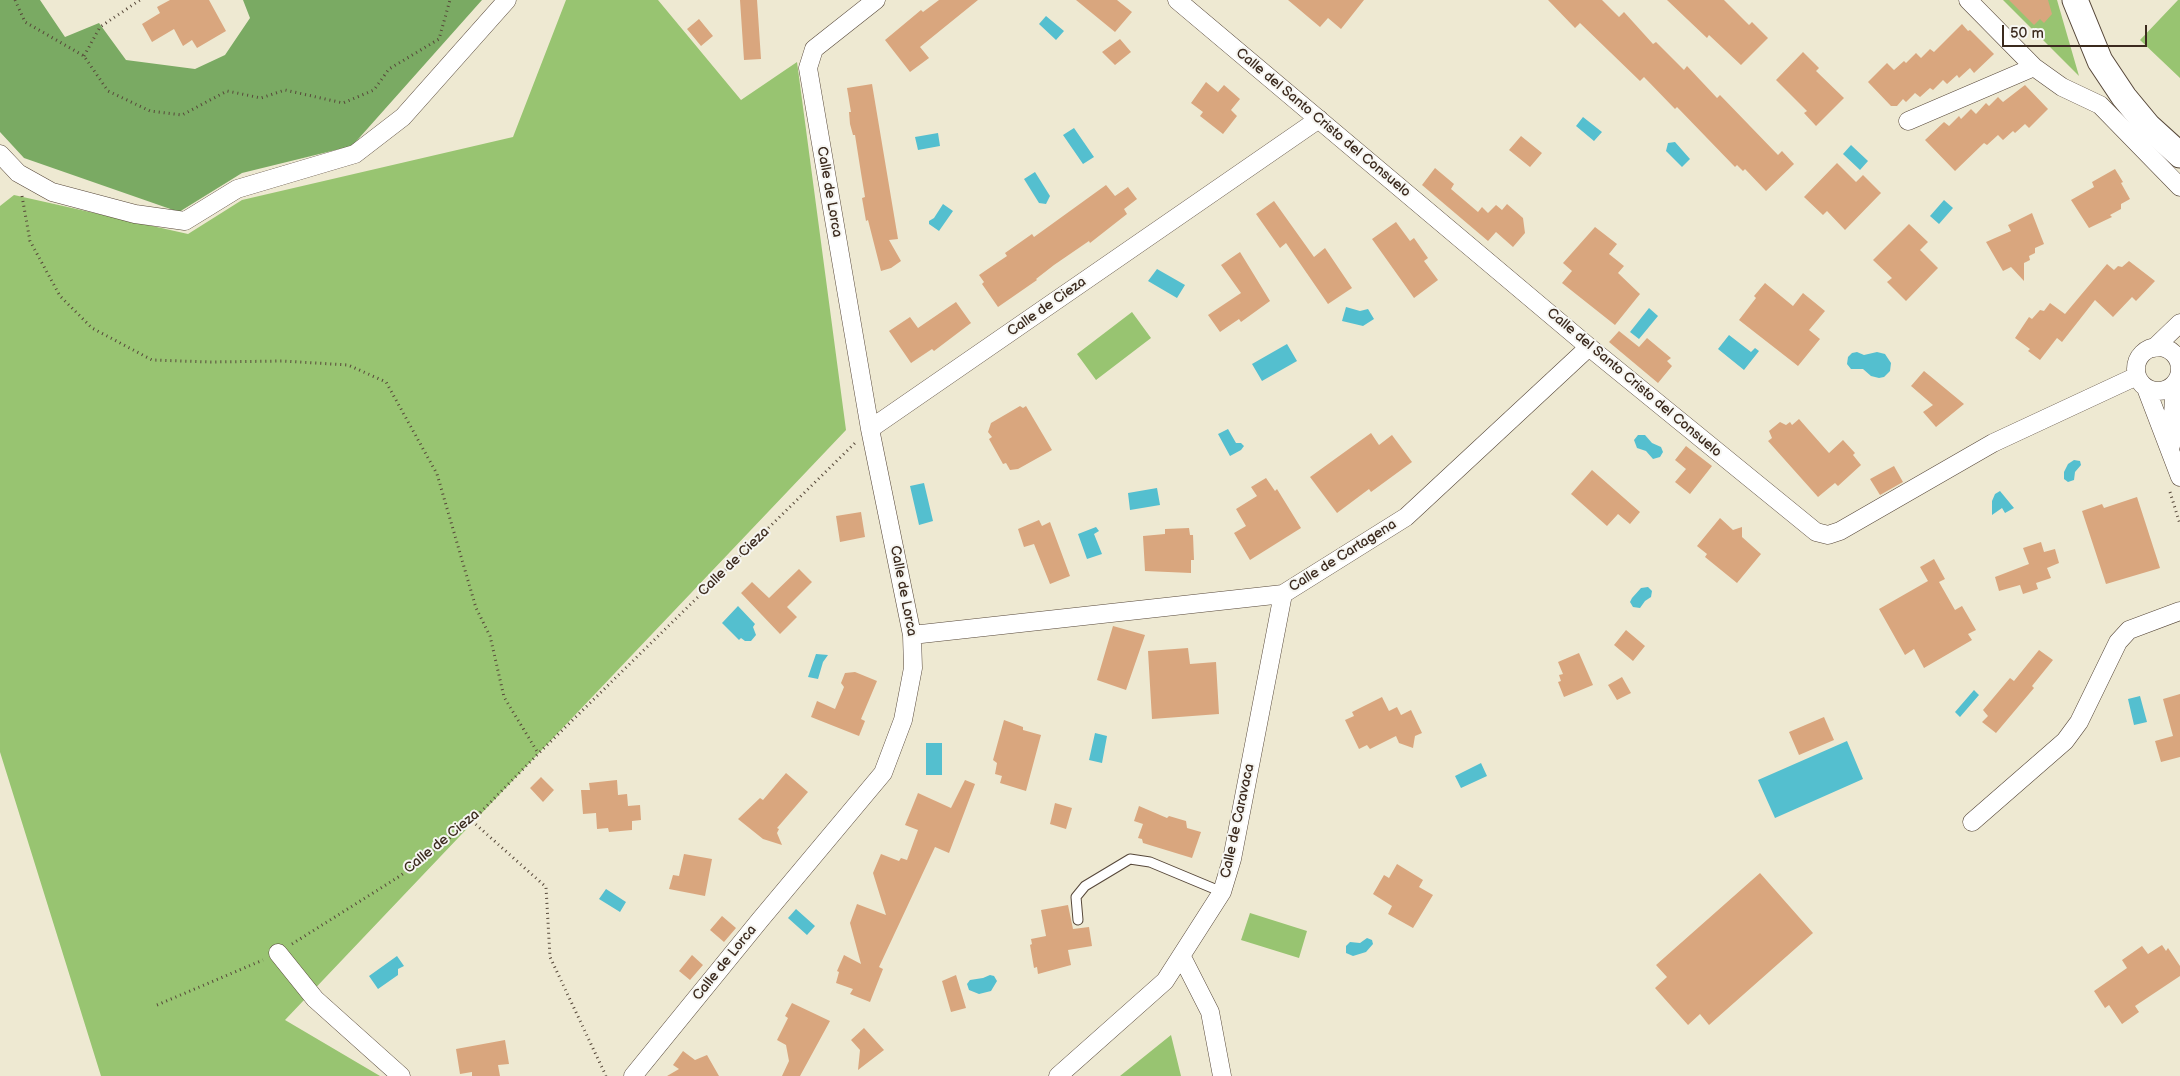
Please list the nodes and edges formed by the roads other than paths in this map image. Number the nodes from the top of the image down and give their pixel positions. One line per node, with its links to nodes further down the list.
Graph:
1 (507, 0): 9 (street)
2 (876, 0): 18 (street, Calle de Lorca)
3 (1177, 0): 7 (street, Calle del Santo Cristo del Consuelo)
4 (1968, 0): 6 (street)
5 (2076, 0): 10 (main road)
6 (2034, 66): 8 (street); 11 (street)
7 (1319, 119): 13 (street, Calle del Santo Cristo del Consuelo); 18 (street, Calle de Cieza)
8 (1908, 121)
9 (0, 154)
10 (2180, 155)
11 (2180, 187)
12 (2180, 323): 14 (street)
13 (1589, 347): 16 (street, Calle del Santo Cristo del Consuelo); 21 (street, Calle de Cartagena)
14 (2154, 348): 15 (street); 16 (street)
15 (2179, 358): 17 (street)
16 (2141, 382): 17 (street); 19 (street)
17 (2175, 383): 19 (street)
18 (870, 429): 23 (street, Calle de Lorca)
19 (2170, 452): 20 (street)
20 (2180, 477)
21 (1283, 594): 23 (street, Calle de Cartagena); 25 (street, Calle de Caravaca)
22 (2180, 610): 24 (street)
23 (912, 634): 30 (street, Calle de Lorca)
24 (1972, 822)
25 (1222, 892): 26 (lane); 28 (street, Calle de Caravaca)
26 (1078, 920)
27 (278, 953): 29 (street)
28 (1182, 956): 31 (street, Calle de Caravaca); 32 (street)
29 (402, 1076)
30 (633, 1076)
31 (1058, 1076)
32 (1222, 1076)

